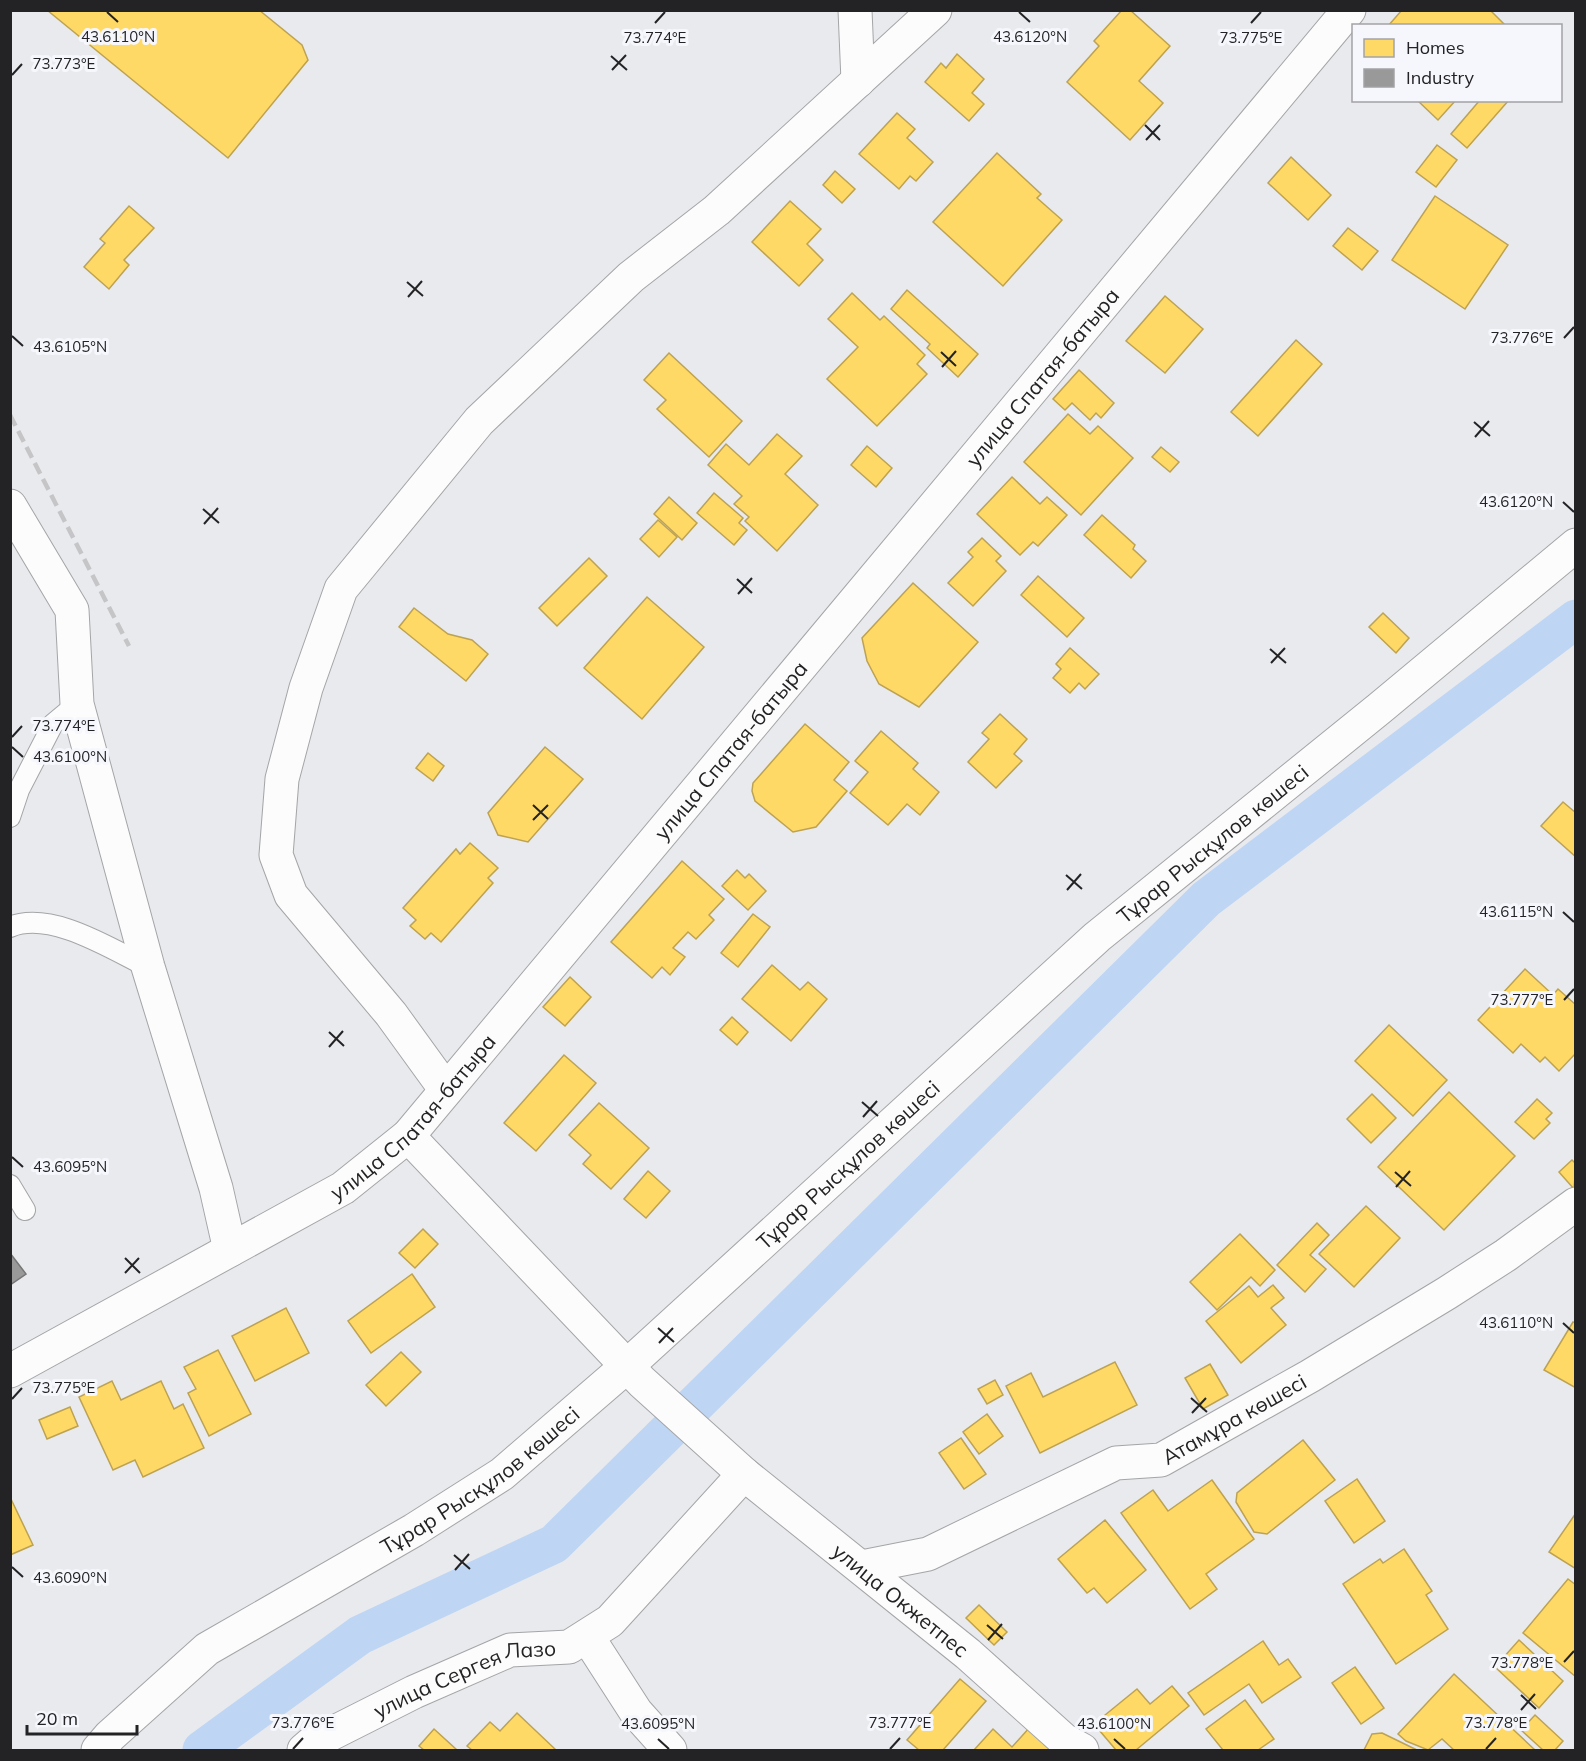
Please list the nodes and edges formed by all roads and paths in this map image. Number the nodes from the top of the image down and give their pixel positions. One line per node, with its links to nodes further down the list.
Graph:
1 (855, 10): 4 (street)
2 (935, 10): 4 (street)
3 (1349, 10): 11 (street, улица Спатая-батыра)
4 (858, 81): 11 (street)
5 (10, 506): 7 (street)
6 (1575, 545): 18 (street, Тұрар Рысқұлов көшесі)
7 (77, 704): 8 (lane); 10 (street)
8 (10, 817)
9 (10, 927): 10 (lane)
10 (148, 967): 16 (street)
11 (446, 1090): 12 (street, улица Спатая-батыра)
12 (408, 1136): 16 (street, улица Спатая-батыра); 18 (street, улица Окжетпес)
13 (10, 1185): 15 (lane)
14 (1575, 1204): 20 (street, Атамұра көшесі)
15 (25, 1210)
16 (230, 1250): 17 (street, улица Спатая-батыра)
17 (10, 1371)
18 (634, 1375): 19 (street, улица Окжетпес); 22 (street, Тұрар Рысқұлов көшесі)
19 (744, 1474): 20 (street, улица Окжетпес); 21 (street, улица Сергея Лазо)
20 (862, 1567): 25 (street, улица Окжетпес)
21 (587, 1636): 23 (street, улица Сергея Лазо); 24 (street)
22 (98, 1750)
23 (304, 1750)
24 (670, 1750)
25 (1082, 1750)

